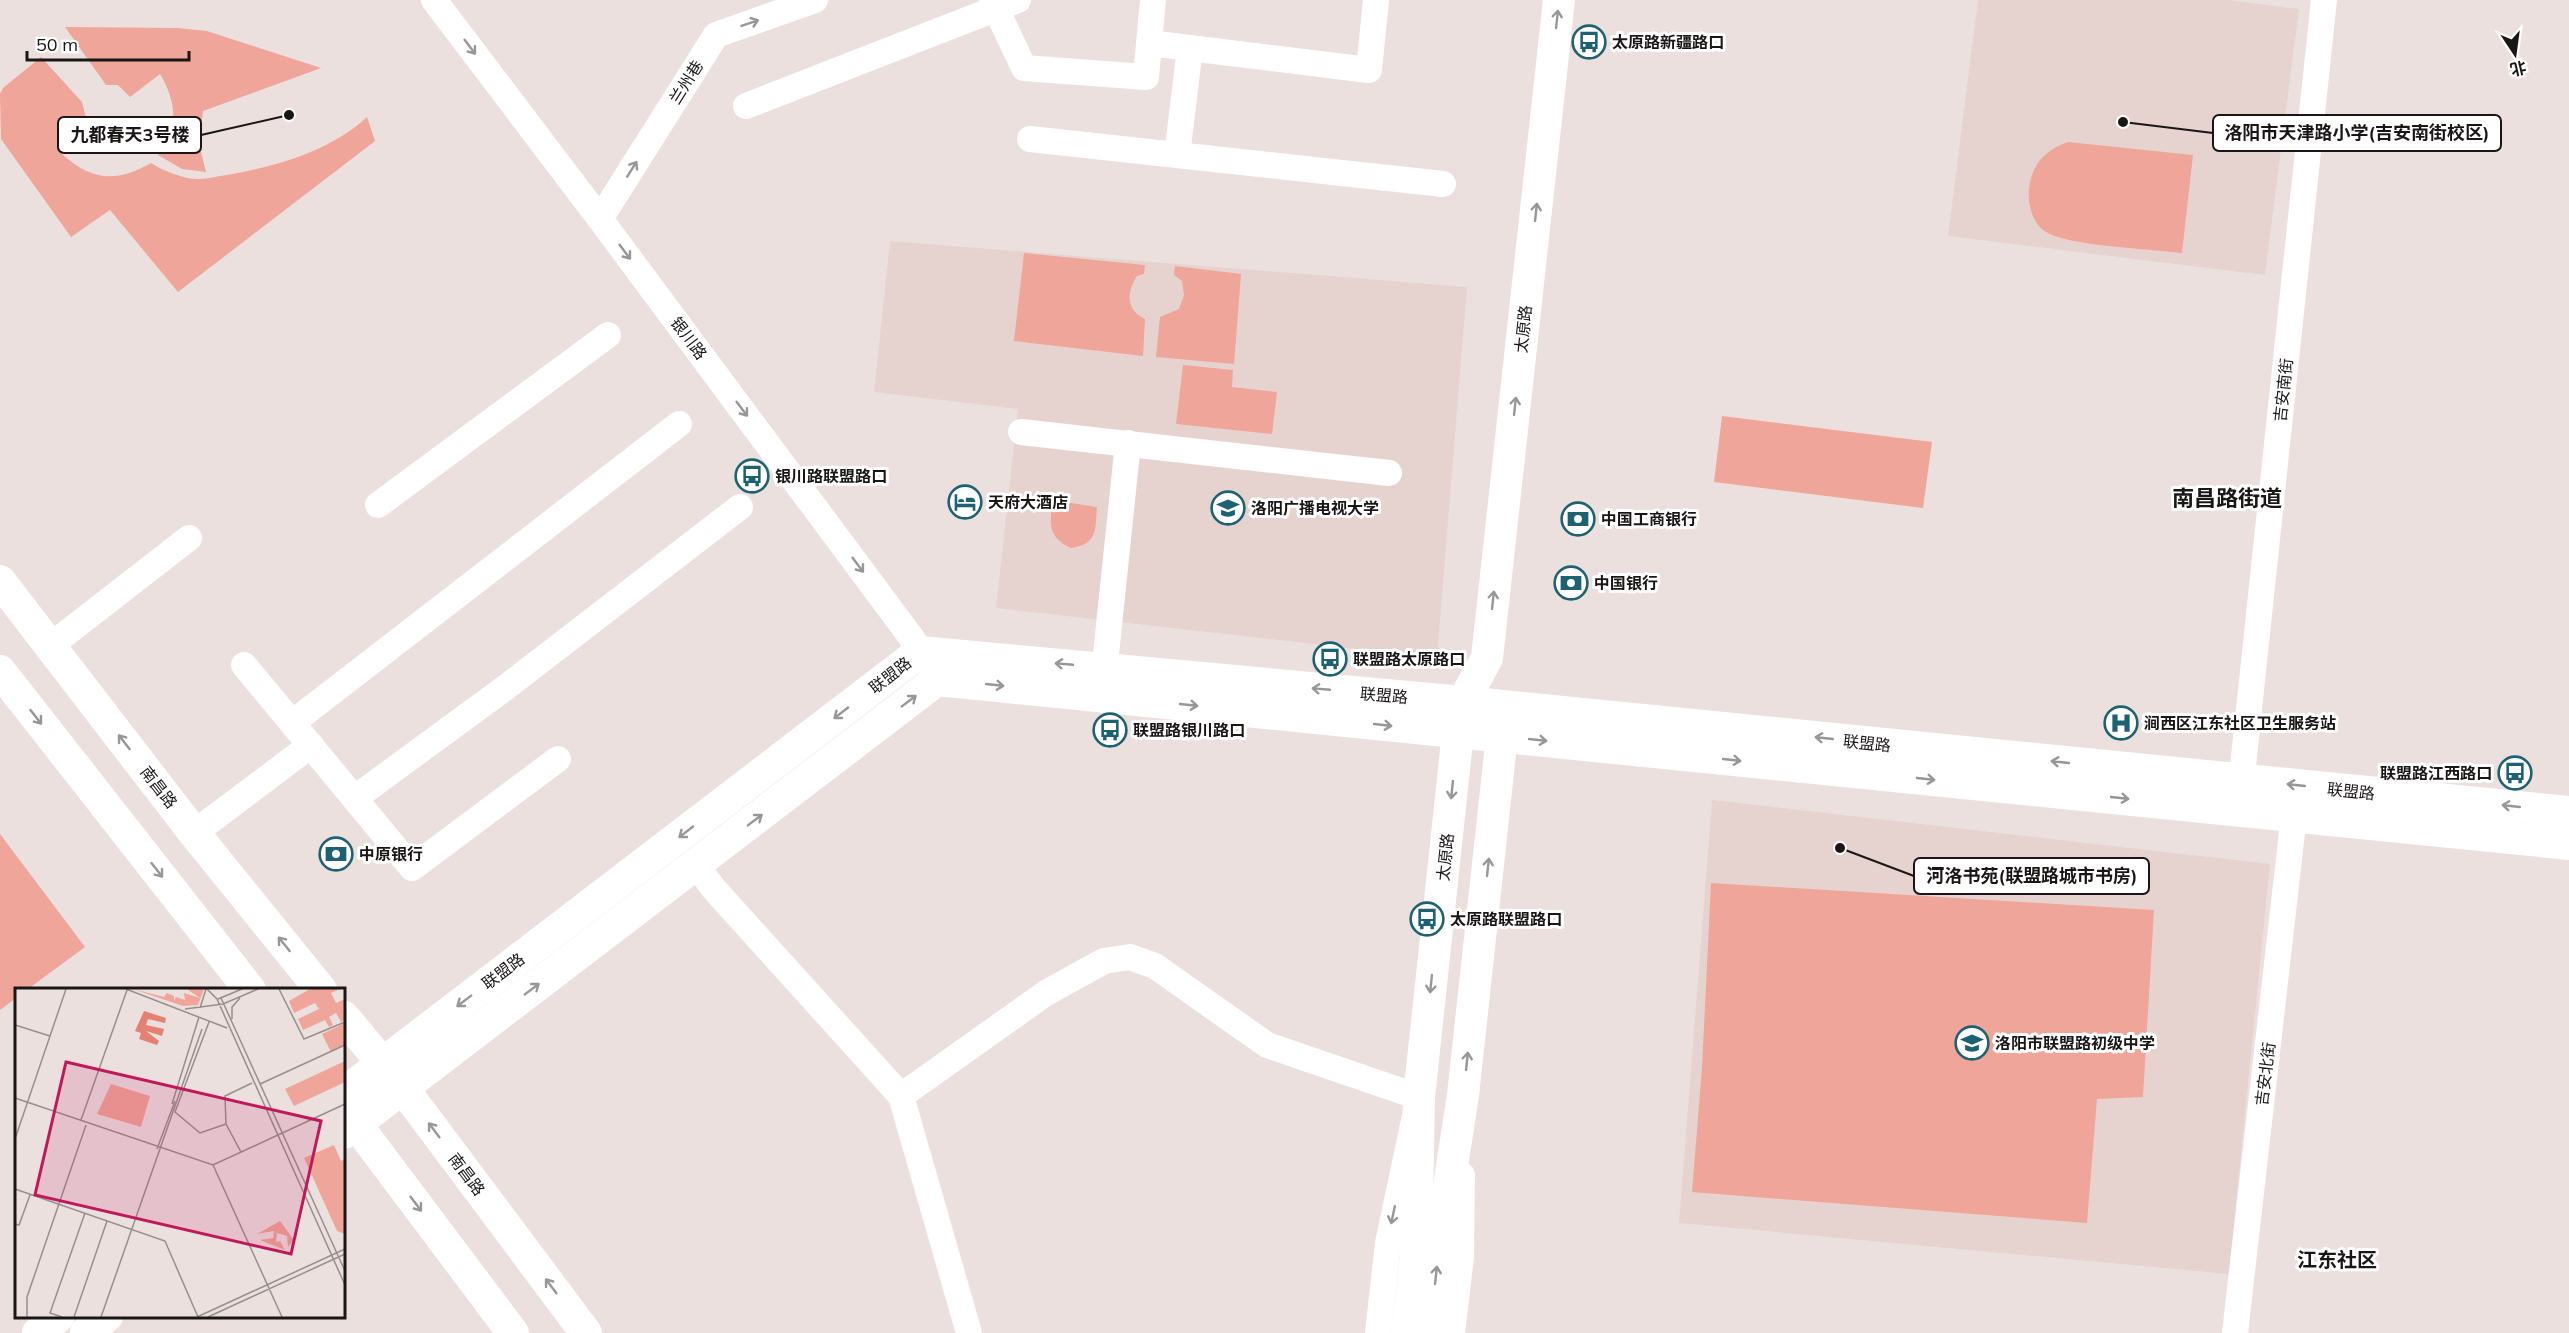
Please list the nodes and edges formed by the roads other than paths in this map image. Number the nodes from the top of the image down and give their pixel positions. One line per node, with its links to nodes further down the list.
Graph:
1 (434, 0): 14 (street, 银川路, one-way to 14)
2 (815, 0): 14 (street, 兰州巷, one-way to 2)
3 (1153, 0): 8 (street)
4 (1376, 0): 9 (street)
5 (1559, 0): 26 (main road, 太原路, one-way to 5)
6 (2324, 0): 36 (street, 吉安南街)
7 (1002, 2): 8 (street); 10 (street)
8 (1149, 43): 9 (street)
9 (1190, 48): 12 (street)
10 (746, 106)
11 (1030, 138): 12 (street)
12 (1177, 155): 13 (street)
13 (1443, 184)
14 (600, 219): 25 (street, 银川路, one-way to 25)
15 (608, 335): 20 (street)
16 (679, 424): 33 (street)
17 (1021, 432): 18 (street)
18 (1128, 443): 19 (street); 28 (street)
19 (1389, 473)
20 (378, 505)
21 (740, 507): 37 (street)
22 (189, 538): 24 (street)
23 (0, 581): 24 (main road, 南昌路)
24 (50, 646): 40 (main road, 南昌路, one-way to 24)
25 (920, 652): 28 (main road, 联盟路, one-way to 25); 30 (street, 银川路); 46 (main road, 联盟路, one-way to 46)
26 (1487, 658): 31 (main road, 太原路); 32 (main road, 太原路)
27 (244, 665): 33 (street)
28 (1106, 668): 31 (main road, 联盟路, one-way to 28)
29 (0, 671): 43 (main road, one-way to 43)
30 (937, 680): 31 (main road, 联盟路, one-way to 31); 42 (main road, 联盟路, one-way to 30)
31 (1461, 717): 32 (main road, 联盟路); 51 (main road, 太原路, one-way to 51)
32 (1503, 722): 36 (main road, 联盟路, one-way to 32); 39 (main road, 联盟路, one-way to 39); 49 (main road, 太原路, one-way to 32)
33 (292, 723): 34 (street)
34 (311, 745): 37 (street); 40 (street)
35 (558, 759): 37 (street)
36 (2243, 780): 38 (main road, 联盟路, one-way to 36)
37 (355, 798)
38 (2569, 812)
39 (2294, 816): 41 (main road, 联盟路); 64 (street, 吉安北街)
40 (194, 833): 44 (main road, 南昌路, one-way to 40)
41 (2569, 844)
42 (696, 865): 47 (main road, 联盟路, one-way to 42); 50 (street)
43 (248, 988)
44 (319, 988)
45 (345, 1018): 46 (main road, 南昌路)
46 (382, 1063): 47 (main road, 南昌路); 48 (main road, 联盟路)
47 (402, 1087): 52 (main road, 联盟路); 58 (main road, 南昌路, one-way to 47)
48 (345, 1092)
49 (1463, 1095): 62 (main road, 太原路, one-way to 49); 63 (street, 太原路)
50 (901, 1096): 51 (street); 59 (street)
51 (1419, 1097): 60 (street, 太原路, one-way to 60); 61 (main road, 太原路)
52 (348, 1121): 57 (main road, one-way to 57)
53 (58, 1318): 55 (main road)
54 (106, 1318): 56 (main road)
55 (38, 1333)
56 (86, 1333)
57 (513, 1333)
58 (586, 1333)
59 (969, 1333)
60 (1378, 1333)
61 (1407, 1333)
62 (1430, 1333)
63 (1452, 1333)
64 (2235, 1333)

